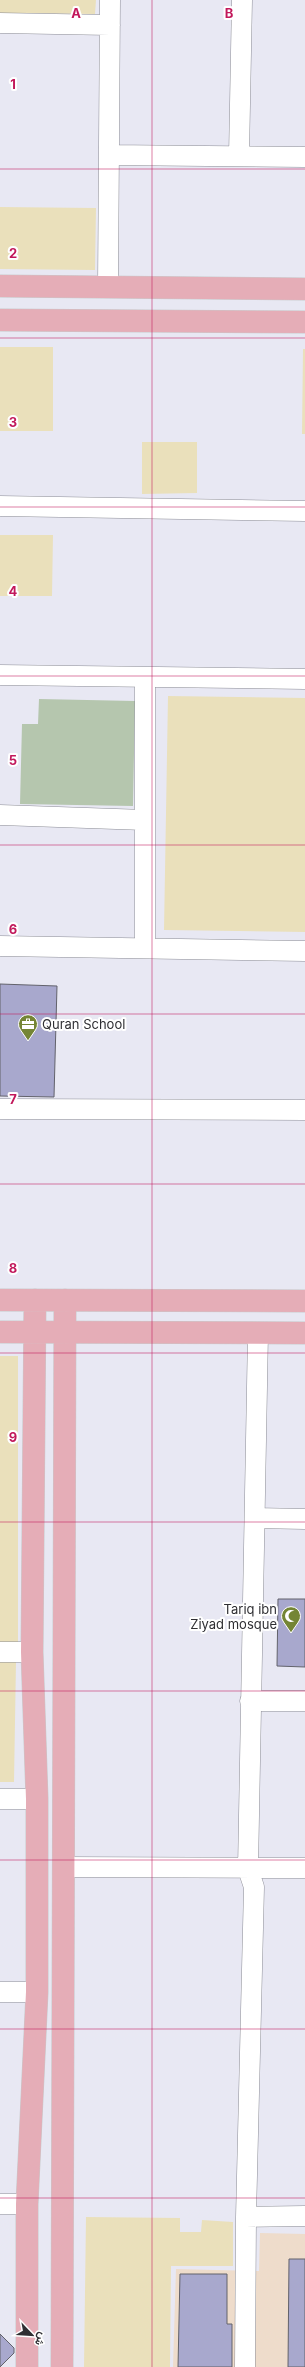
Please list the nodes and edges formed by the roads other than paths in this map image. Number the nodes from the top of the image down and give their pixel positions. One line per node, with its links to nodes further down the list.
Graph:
1 (110, 0): 4 (street)
2 (242, 0): 6 (street)
3 (0, 23): 4 (street)
4 (110, 25): 5 (street)
5 (109, 155): 6 (street); 9 (street)
6 (239, 156): 7 (street)
7 (305, 157)
8 (0, 286): 9 (main road)
9 (108, 287): 10 (main road)
10 (305, 289)
11 (0, 320): 12 (main road)
12 (305, 322)
13 (0, 506): 14 (street)
14 (305, 511)
15 (0, 675): 16 (street)
16 (145, 677): 17 (street); 19 (street)
17 (305, 679)
18 (0, 815): 19 (street)
19 (145, 820): 21 (street)
20 (0, 946): 21 (street)
21 (145, 948): 22 (street)
22 (305, 951)
23 (0, 1109): 24 (street)
24 (305, 1110)
25 (0, 1300): 26 (main road)
26 (35, 1300): 27 (main road); 30 (main road)
27 (65, 1300): 28 (main road); 31 (main road)
28 (305, 1301)
29 (0, 1332): 30 (main road)
30 (35, 1332): 31 (main road); 37 (main road)
31 (65, 1333): 32 (main road); 42 (main road)
32 (258, 1333): 33 (main road); 34 (street)
33 (305, 1333)
34 (255, 1518): 35 (street); 38 (street)
35 (305, 1518)
36 (0, 1652): 37 (street)
37 (32, 1652): 41 (main road)
38 (250, 1700): 39 (street); 43 (street)
39 (305, 1701)
40 (0, 1799): 41 (street)
41 (37, 1799): 46 (main road)
42 (64, 1868): 43 (street); 52 (main road)
43 (248, 1868): 44 (street); 50 (street)
44 (305, 1868)
45 (0, 1992): 46 (street)
46 (36, 1992): 48 (main road)
47 (0, 2204): 48 (street)
48 (27, 2204): 51 (main road)
49 (305, 2216): 50 (street)
50 (246, 2217): 53 (street)
51 (27, 2367)
52 (62, 2367)
53 (245, 2367)

